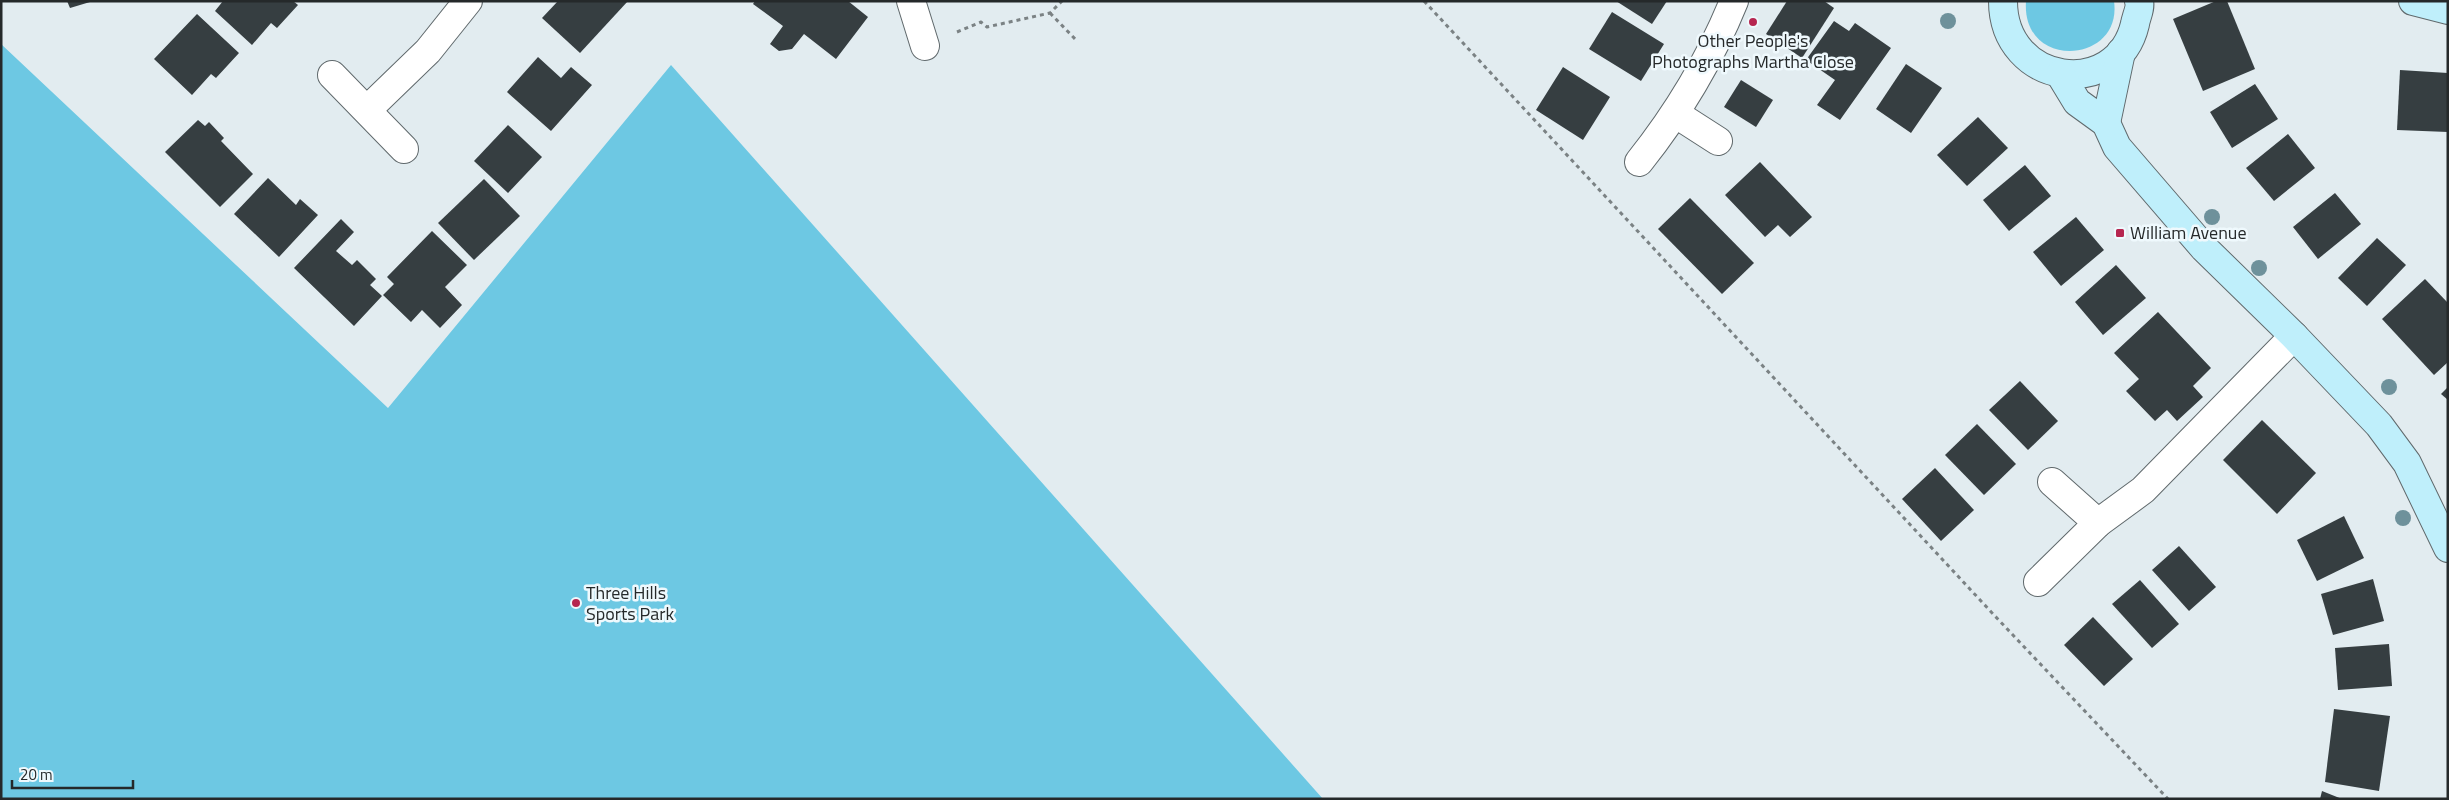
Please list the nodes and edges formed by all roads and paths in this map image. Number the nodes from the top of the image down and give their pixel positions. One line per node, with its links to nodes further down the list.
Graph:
1 (468, 1): 16 (street)
2 (911, 1): 12 (street)
3 (1062, 1): 10 (path)
4 (1424, 1): 27 (path)
5 (1734, 1): 17 (street)
6 (2004, 1): 14 (street)
7 (2413, 1): 9 (street)
8 (2141, 2): 13 (street)
9 (2448, 10)
10 (1050, 13): 11 (path); 12 (path)
11 (1077, 41)
12 (925, 46)
13 (2121, 52): 14 (street); 18 (street)
14 (2060, 74): 18 (street)
15 (332, 75): 16 (street)
16 (367, 110): 20 (street)
17 (1676, 114): 19 (street); 21 (street)
18 (2106, 123): 22 (street)
19 (1718, 141)
20 (404, 149)
21 (1638, 162)
22 (2294, 336): 24 (street); 25 (street)
23 (2052, 482): 24 (street)
24 (2098, 524): 26 (street)
25 (2448, 548)
26 (2038, 582)
27 (2168, 799)

